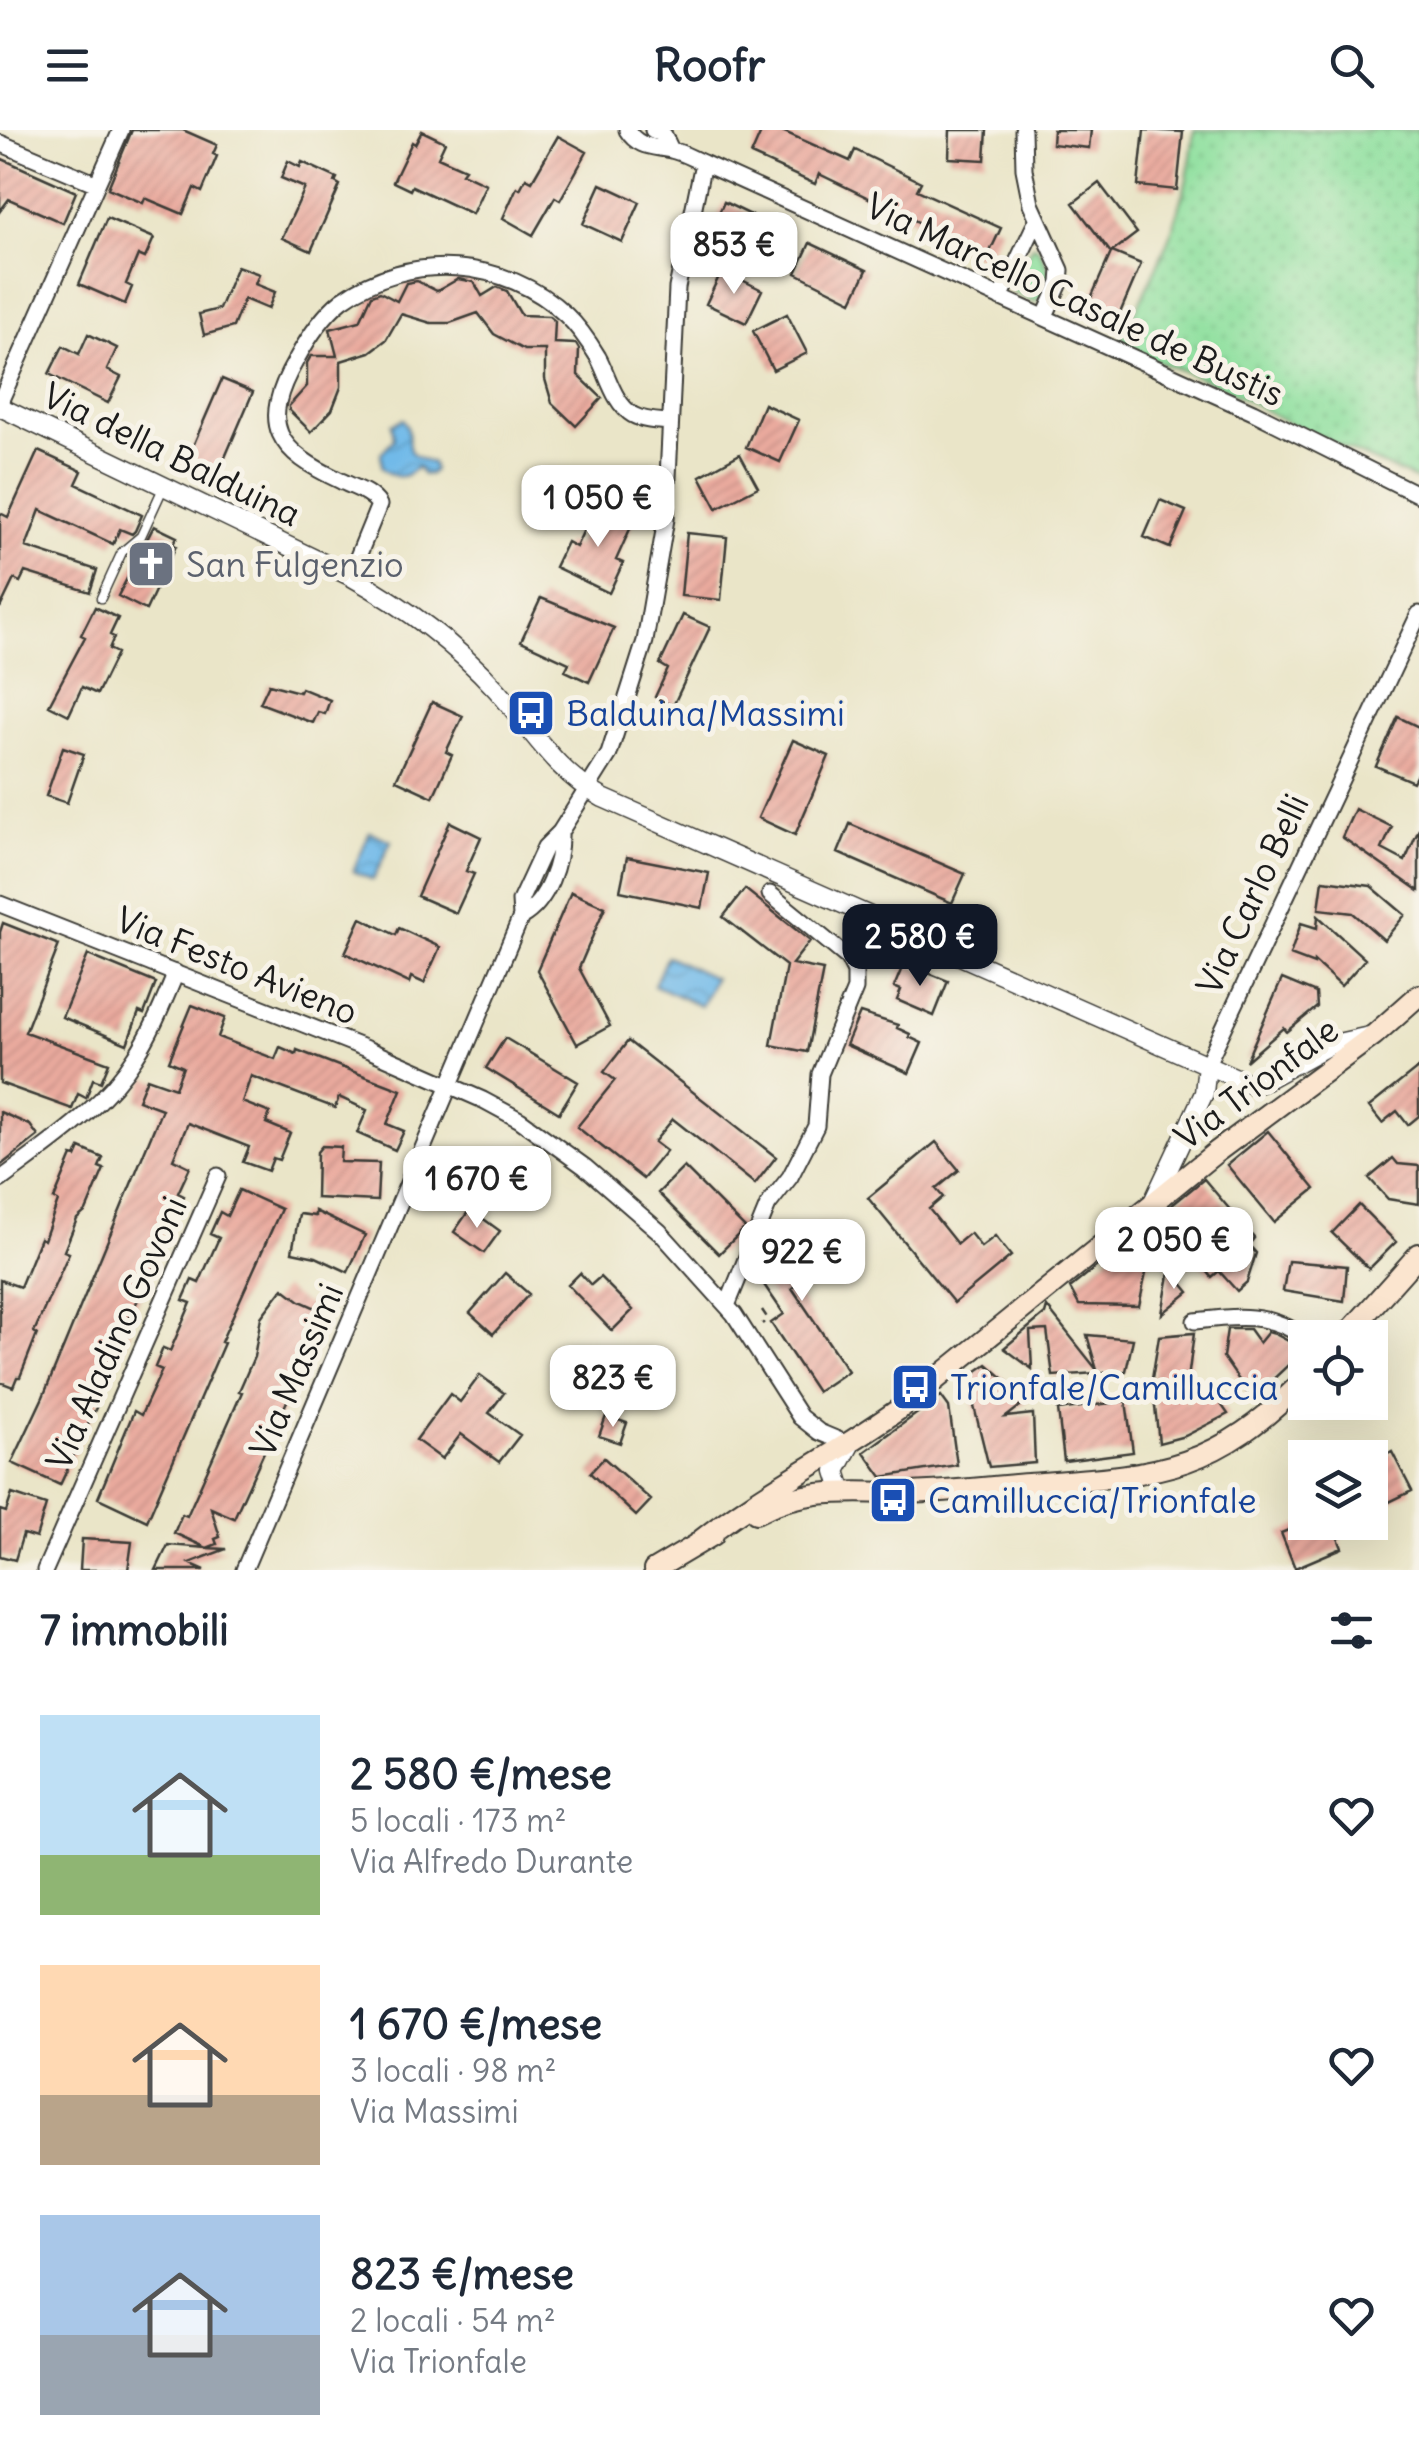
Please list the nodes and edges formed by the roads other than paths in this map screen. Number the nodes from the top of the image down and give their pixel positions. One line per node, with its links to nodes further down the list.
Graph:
1 (121, 130): 8 (street)
2 (627, 130): 6 (street)
3 (1023, 130): 9 (street)
4 (657, 131): 6 (street)
5 (0, 144): 8 (street)
6 (671, 150): 7 (street)
7 (704, 163): 10 (street, Via Marcello Casale de Bustis); 13 (street, Via Massimi)
8 (97, 184): 12 (street)
9 (1036, 220): 10 (street); 11 (street)
10 (1000, 298): 11 (street, Via Marcello Casale de Bustis)
11 (1045, 316): 15 (street, Via Marcello Casale de Bustis)
12 (0, 404): 14 (street, Via della Balduina)
13 (670, 422): 16 (street); 19 (street, Via Massimi)
14 (164, 486): 16 (street, Via della Balduina); 17 (lane)
15 (1419, 495)
16 (350, 576): 19 (street, Via della Balduina)
17 (101, 598)
18 (1419, 614): 25 (street, Via Carlo Belli)
19 (588, 790): 25 (street, Via della Balduina); 26 (street, Via Massimi)
20 (770, 894): 31 (street)
21 (0, 904): 22 (street, Via Festo Avieno)
22 (176, 973): 26 (street, Via Festo Avieno); 28 (street)
23 (1419, 996): 24 (main road, Via Trionfale)
24 (1374, 1036): 25 (street, Via della Balduina); 29 (main road, Via Trionfale)
25 (1208, 1064): 29 (street, Via Carlo Belli)
26 (450, 1086): 31 (street, Via Festo Avieno); 40 (street, Via Massimi)
27 (218, 1176): 39 (street, Via Aladino Govoni)
28 (0, 1180)
29 (1152, 1204): 36 (main road, Via Trionfale)
30 (1419, 1254): 32 (main road)
31 (727, 1306): 36 (street, Via Festo Avieno)
32 (1360, 1320)
33 (1195, 1322): 34 (street)
34 (1288, 1327)
35 (1288, 1394): 37 (main road, Via Trionfale)
36 (850, 1445): 37 (street); 38 (main road, Via Trionfale)
37 (842, 1490): 38 (main road, Via Trionfale)
38 (700, 1541): 41 (main road, Via Trionfale)
39 (45, 1570)
40 (244, 1570)
41 (654, 1570)

